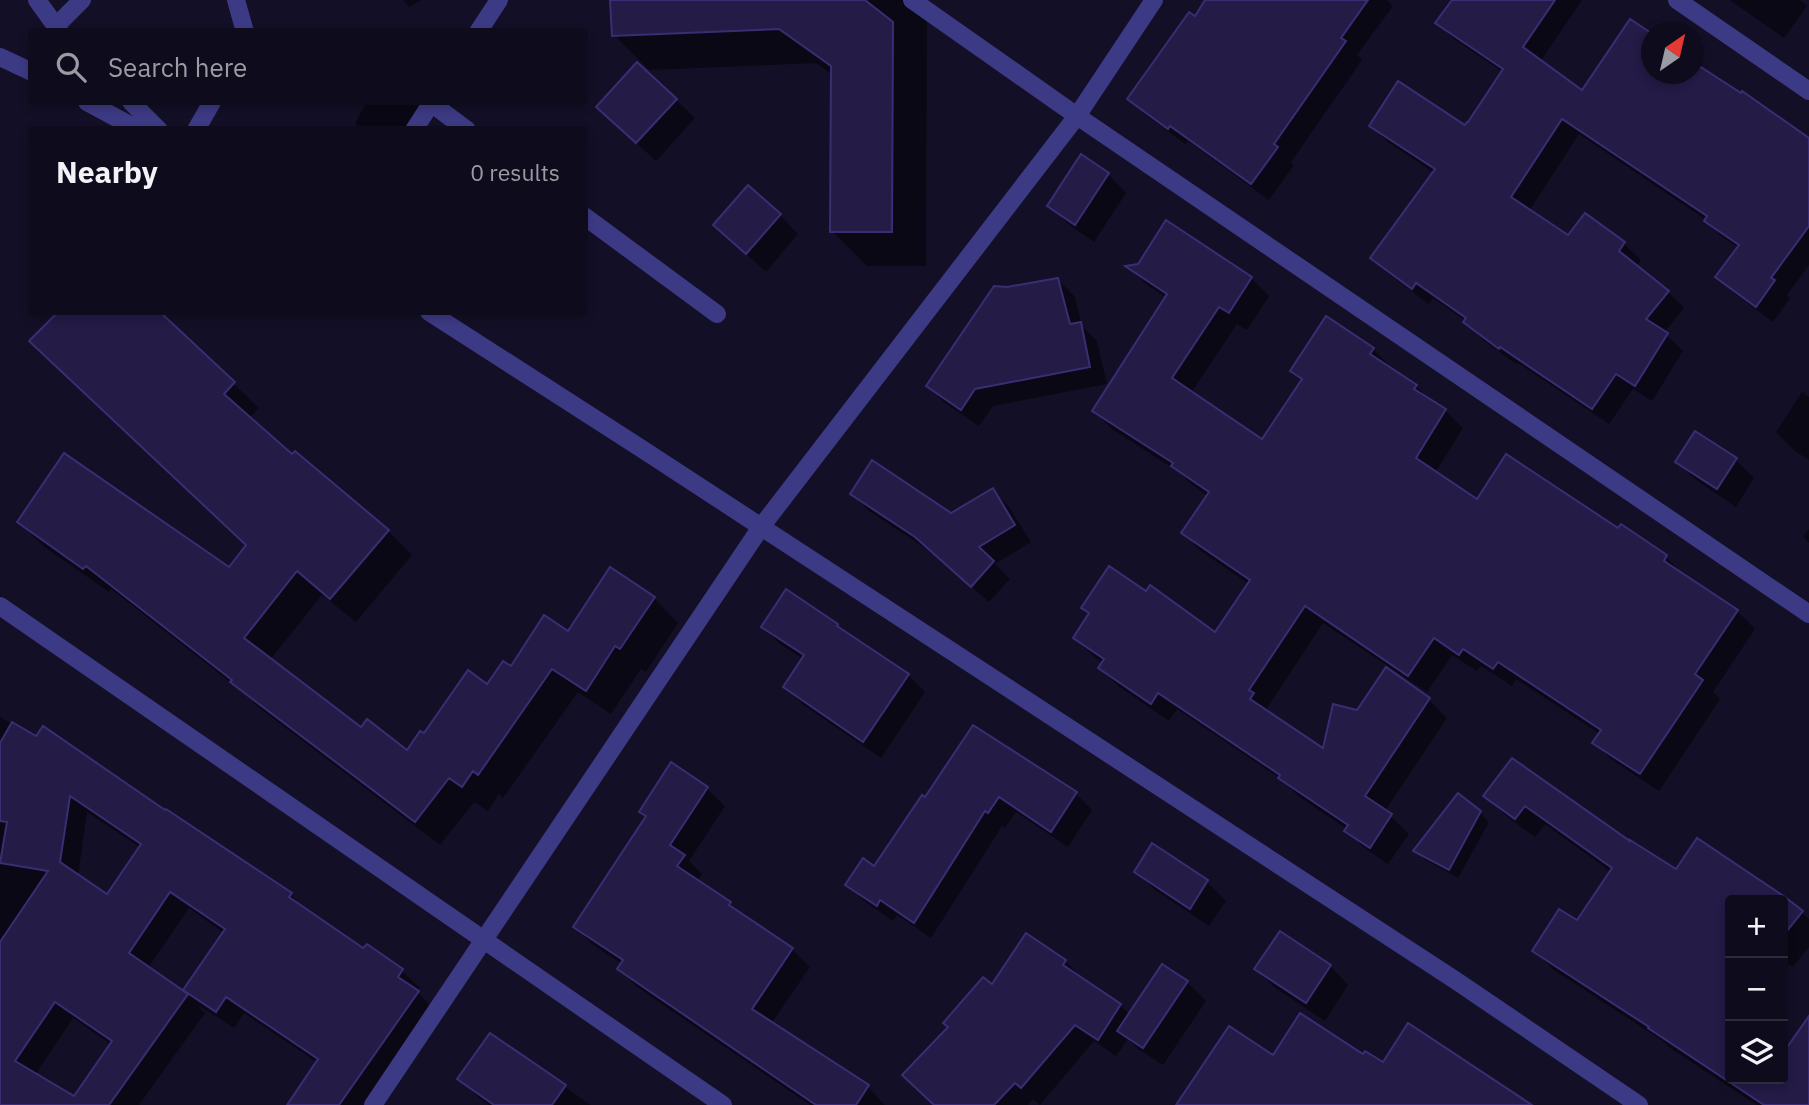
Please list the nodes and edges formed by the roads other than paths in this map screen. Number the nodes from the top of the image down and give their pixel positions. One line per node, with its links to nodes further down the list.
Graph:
1 (37, 0): 8 (street)
2 (82, 0): 9 (street)
3 (236, 0): 10 (street)
4 (499, 0): 11 (street)
5 (912, 0): 20 (street)
6 (1154, 0): 20 (street)
7 (1677, 0): 14 (street)
8 (57, 28)
9 (59, 28)
10 (244, 28)
11 (481, 28)
12 (0, 57): 13 (street)
13 (28, 70)
14 (1809, 91)
15 (93, 105): 21 (street)
16 (134, 105): 22 (street)
17 (210, 105): 23 (street)
18 (430, 105): 24 (street)
19 (436, 105): 25 (street)
20 (1077, 116): 29 (street); 31 (street)
21 (132, 126)
22 (155, 126)
23 (198, 126)
24 (417, 126)
25 (462, 126)
26 (588, 219): 27 (street)
27 (717, 314)
28 (434, 315): 29 (street)
29 (761, 527): 32 (street); 35 (street)
30 (0, 607): 32 (street)
31 (1809, 614)
32 (484, 940): 33 (street); 34 (street)
33 (373, 1105)
34 (723, 1105)
35 (1639, 1105)

